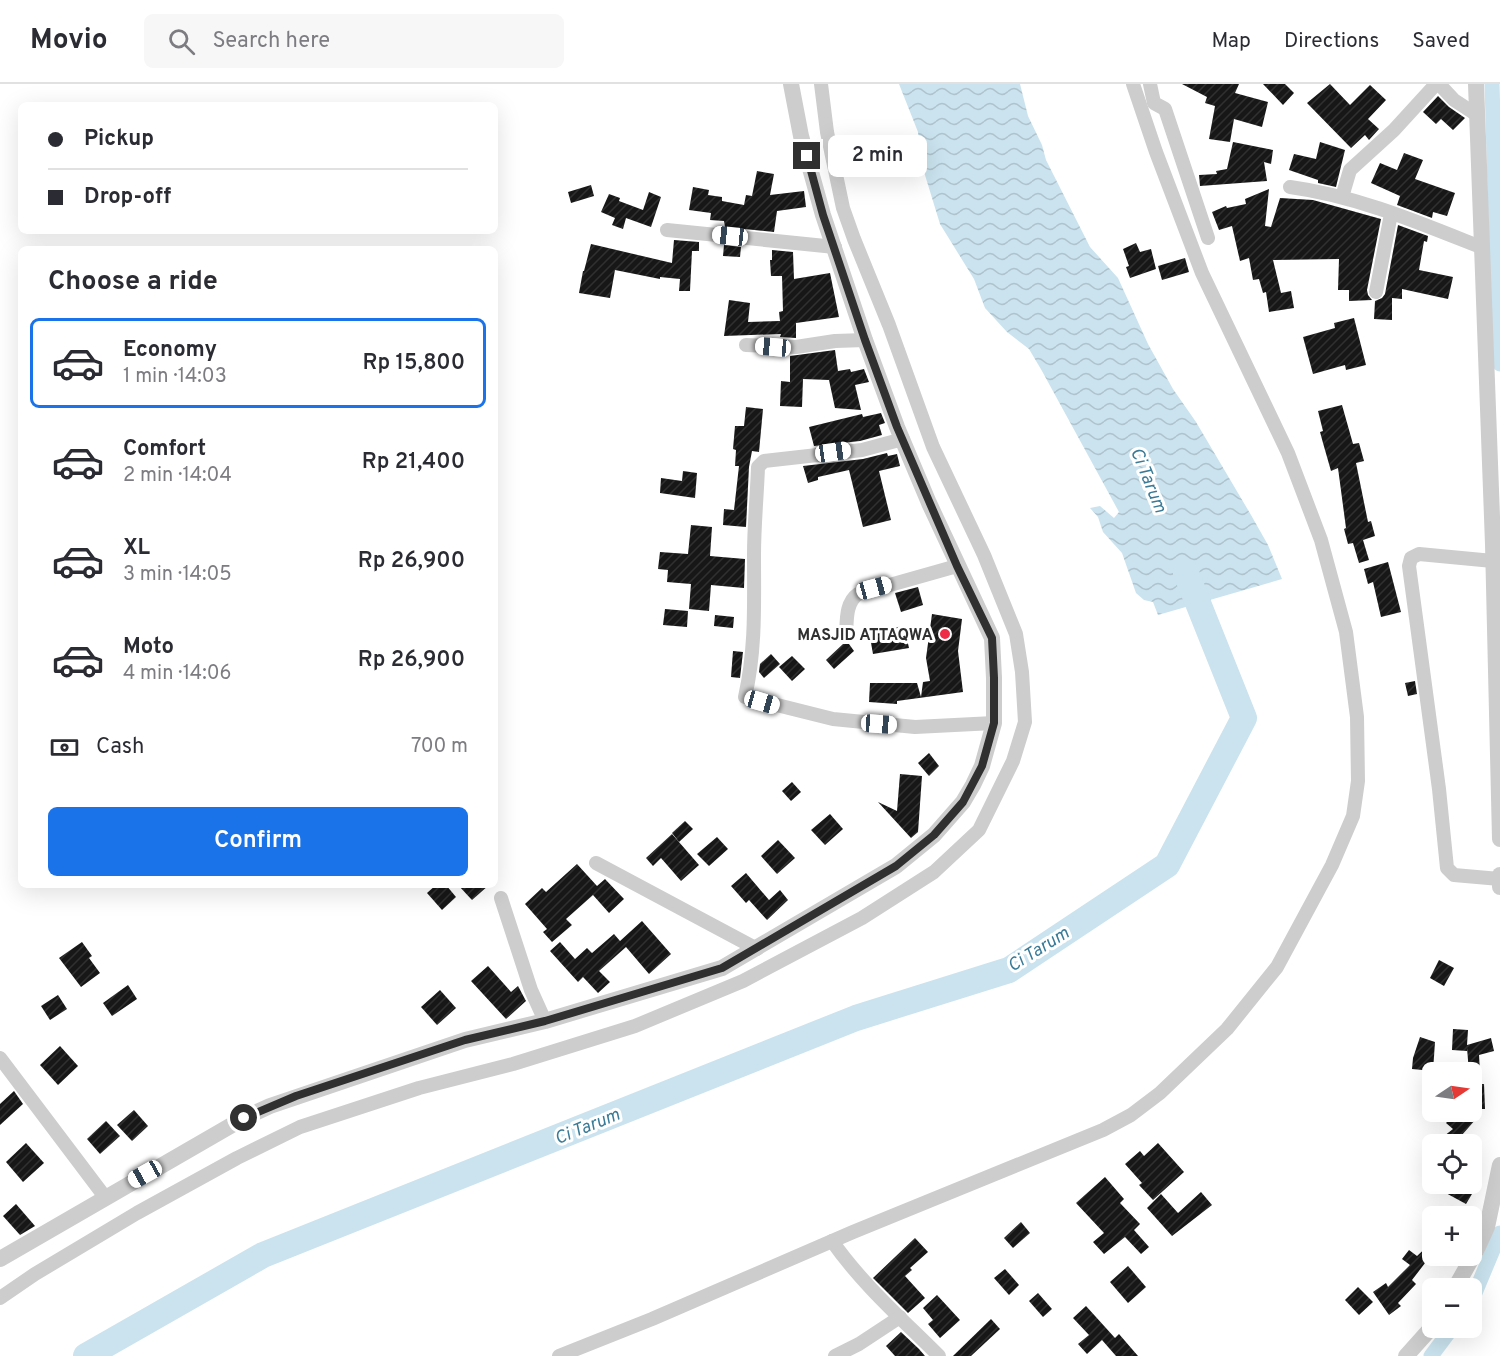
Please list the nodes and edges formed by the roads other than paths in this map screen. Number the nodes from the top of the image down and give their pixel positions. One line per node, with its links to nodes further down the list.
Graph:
1 (791, 84): 13 (street)
2 (821, 84): 36 (street)
3 (1133, 84): 33 (street)
4 (1150, 84): 12 (street)
5 (1437, 84): 7 (street); 9 (street)
6 (1476, 84): 7 (street)
7 (1477, 115): 14 (street)
8 (1290, 187): 9 (street)
9 (1342, 197): 10 (street)
10 (1391, 214): 14 (street); 15 (street)
11 (667, 230): 13 (street)
12 (1208, 238)
13 (835, 247): 16 (street)
14 (1483, 248): 19 (street)
15 (1376, 292)
16 (865, 340): 17 (street); 18 (street)
17 (746, 345)
18 (903, 439): 20 (street); 22 (street)
19 (1493, 561): 23 (street); 25 (street)
20 (957, 566): 21 (street); 22 (street)
21 (846, 636)
22 (994, 723): 28 (street)
23 (1500, 839)
24 (596, 863): 28 (street)
25 (1500, 877): 26 (street)
26 (1500, 887)
27 (501, 898): 29 (street)
28 (757, 949): 29 (street)
29 (545, 1021): 32 (street)
30 (0, 1058): 32 (street)
31 (1500, 1165): 35 (street)
32 (105, 1197): 34 (street)
33 (832, 1241): 37 (street); 40 (street)
34 (0, 1259)
35 (1461, 1278)
36 (0, 1298)
37 (900, 1317): 39 (street); 43 (street)
38 (1422, 1338): 44 (street)
39 (859, 1344): 41 (street); 42 (street)
40 (559, 1356)
41 (835, 1356)
42 (869, 1356)
43 (939, 1356)
44 (1406, 1356)

